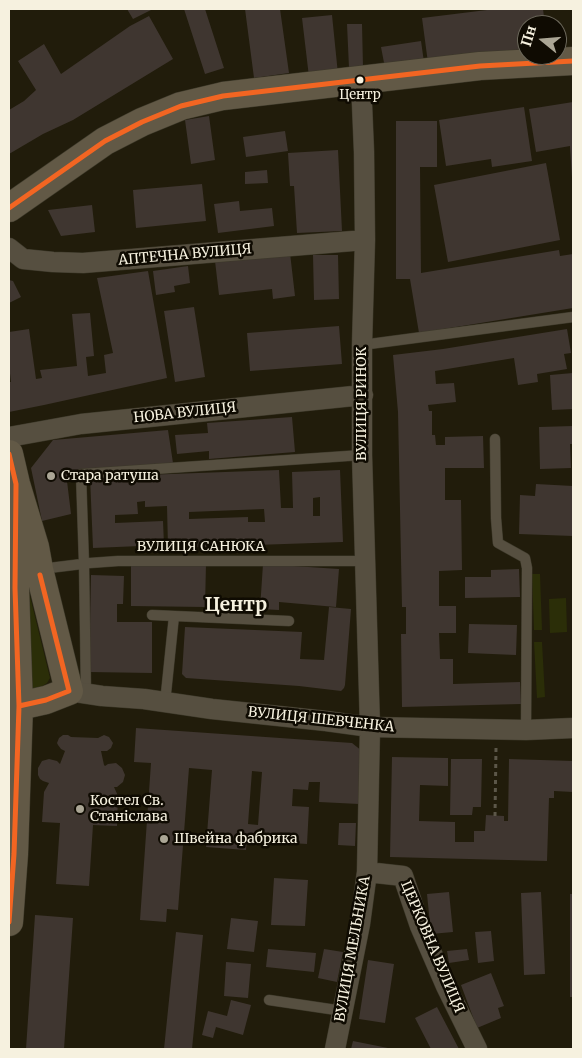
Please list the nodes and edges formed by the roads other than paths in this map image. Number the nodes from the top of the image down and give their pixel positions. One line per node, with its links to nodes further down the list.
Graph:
1 (573, 61): 2 (street)
2 (360, 80): 3 (street); 4 (street, ВУЛИЦЯ РИНОК)
3 (9, 208)
4 (365, 240): 5 (street, АПТЕЧНА ВУЛИЦЯ); 7 (street, ВУЛИЦЯ РИНОК)
5 (9, 248)
6 (573, 317): 7 (lane)
7 (362, 345): 8 (street, ВУЛИЦЯ РИНОК)
8 (363, 395): 9 (street, НОВА ВУЛИЦЯ); 12 (street, ВУЛИЦЯ РИНОК)
9 (9, 437)
10 (495, 439): 26 (lane)
11 (9, 454): 13 (street)
12 (362, 454): 15 (street, ВУЛИЦЯ РИНОК); 16 (lane)
13 (16, 484): 14 (street); 17 (street)
14 (12, 516): 23 (street)
15 (364, 561): 16 (lane, ВУЛИЦЯ САНЮКА); 24 (street, ВУЛИЦЯ РИНОК)
16 (84, 564): 17 (lane, ВУЛИЦЯ САНЮКА); 21 (lane)
17 (39, 569): 21 (street)
18 (152, 615): 19 (lane)
19 (174, 616): 20 (lane); 22 (lane)
20 (289, 621)
21 (78, 692): 22 (street, ВУЛИЦЯ ШЕВЧЕНКА); 23 (street)
22 (165, 702): 24 (street, ВУЛИЦЯ ШЕВЧЕНКА)
23 (19, 706): 28 (street)
24 (370, 727): 26 (street, ВУЛИЦЯ ШЕВЧЕНКА); 27 (street, ВУЛИЦЯ МЕЛЬНИКА)
25 (573, 728): 26 (street, ВУЛИЦЯ ШЕВЧЕНКА)
26 (526, 730)
27 (367, 872): 30 (street, ВУЛИЦЯ МЕЛЬНИКА); 32 (street, ЦЕРКОВНА ВУЛИЦЯ)
28 (9, 922)
29 (269, 1000): 30 (lane)
30 (343, 1011): 31 (street, ВУЛИЦЯ МЕЛЬНИКА)
31 (336, 1049)
32 (477, 1049)

